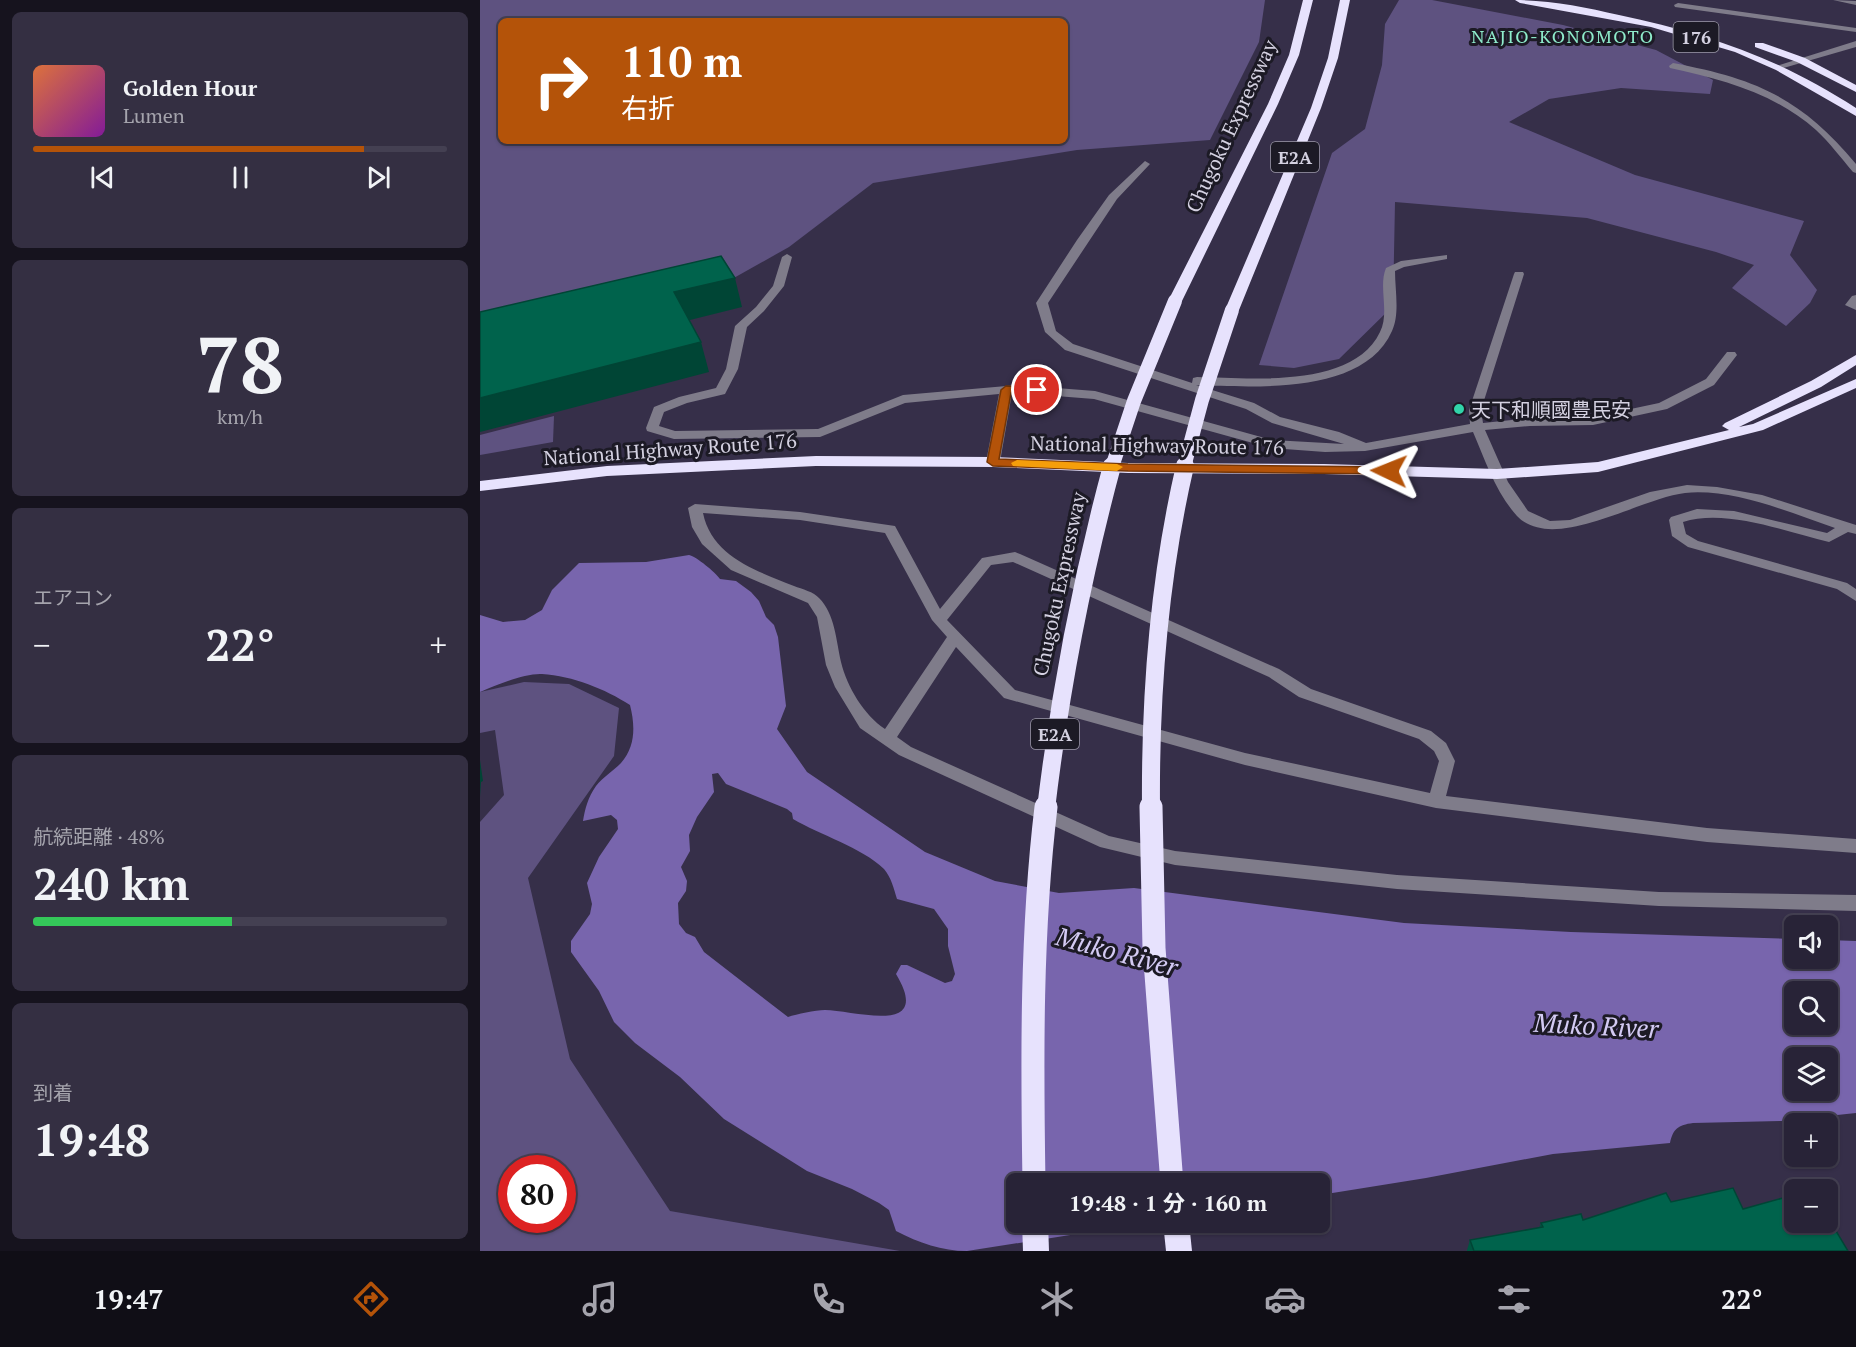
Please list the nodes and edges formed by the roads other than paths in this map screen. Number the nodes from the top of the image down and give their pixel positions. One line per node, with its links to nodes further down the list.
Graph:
1 (1308, 0): 43 (highway, Chugoku Expressway / E2A, bridge)
2 (1346, 0): 44 (highway, E2A, bridge)
3 (1520, 0): 14 (highway, 176)
4 (1570, 0): 9 (highway, 176)
5 (1837, 0): 6 (street)
6 (1856, 3)
7 (1677, 5): 8 (street)
8 (1856, 30)
9 (1731, 36)
10 (1752, 43): 12 (highway)
11 (1856, 44): 12 (street)
12 (1801, 60): 14 (street); 15 (highway)
13 (1673, 66): 18 (street)
14 (1780, 66): 16 (highway, 176)
15 (1856, 89)
16 (1856, 113)
17 (1145, 164): 26 (street)
18 (1856, 170)
19 (786, 257): 28 (street)
20 (1443, 257): 26 (street)
21 (1519, 274): 29 (street)
22 (1856, 298): 23 (street)
23 (1856, 307)
24 (1731, 356): 29 (street)
25 (1856, 359): 30 (highway, National Highway Route 176)
26 (1172, 381): 31 (street)
27 (1856, 383): 30 (highway, National Highway Route 176)
28 (1006, 390): 31 (street); 32 (street)
29 (1477, 427): 31 (street); 33 (street)
30 (1688, 446): 33 (highway, National Highway Route 176)
31 (1365, 447)
32 (993, 462): 33 (highway, National Highway Route 176); 34 (highway, National Highway Route 176)
33 (1497, 474): 35 (street)
34 (480, 486)
35 (1851, 529): 36 (street)
36 (1856, 596)
37 (939, 620): 38 (street); 39 (street); 40 (street)
38 (955, 637): 39 (street); 40 (street)
39 (887, 739): 42 (street)
40 (1436, 801): 41 (street)
41 (1856, 846)
42 (1856, 903)
43 (1034, 1173)
44 (1171, 1173)
45 (1035, 1233): 47 (highway)
46 (1177, 1233): 48 (highway)
47 (1036, 1251)
48 (1179, 1251)

